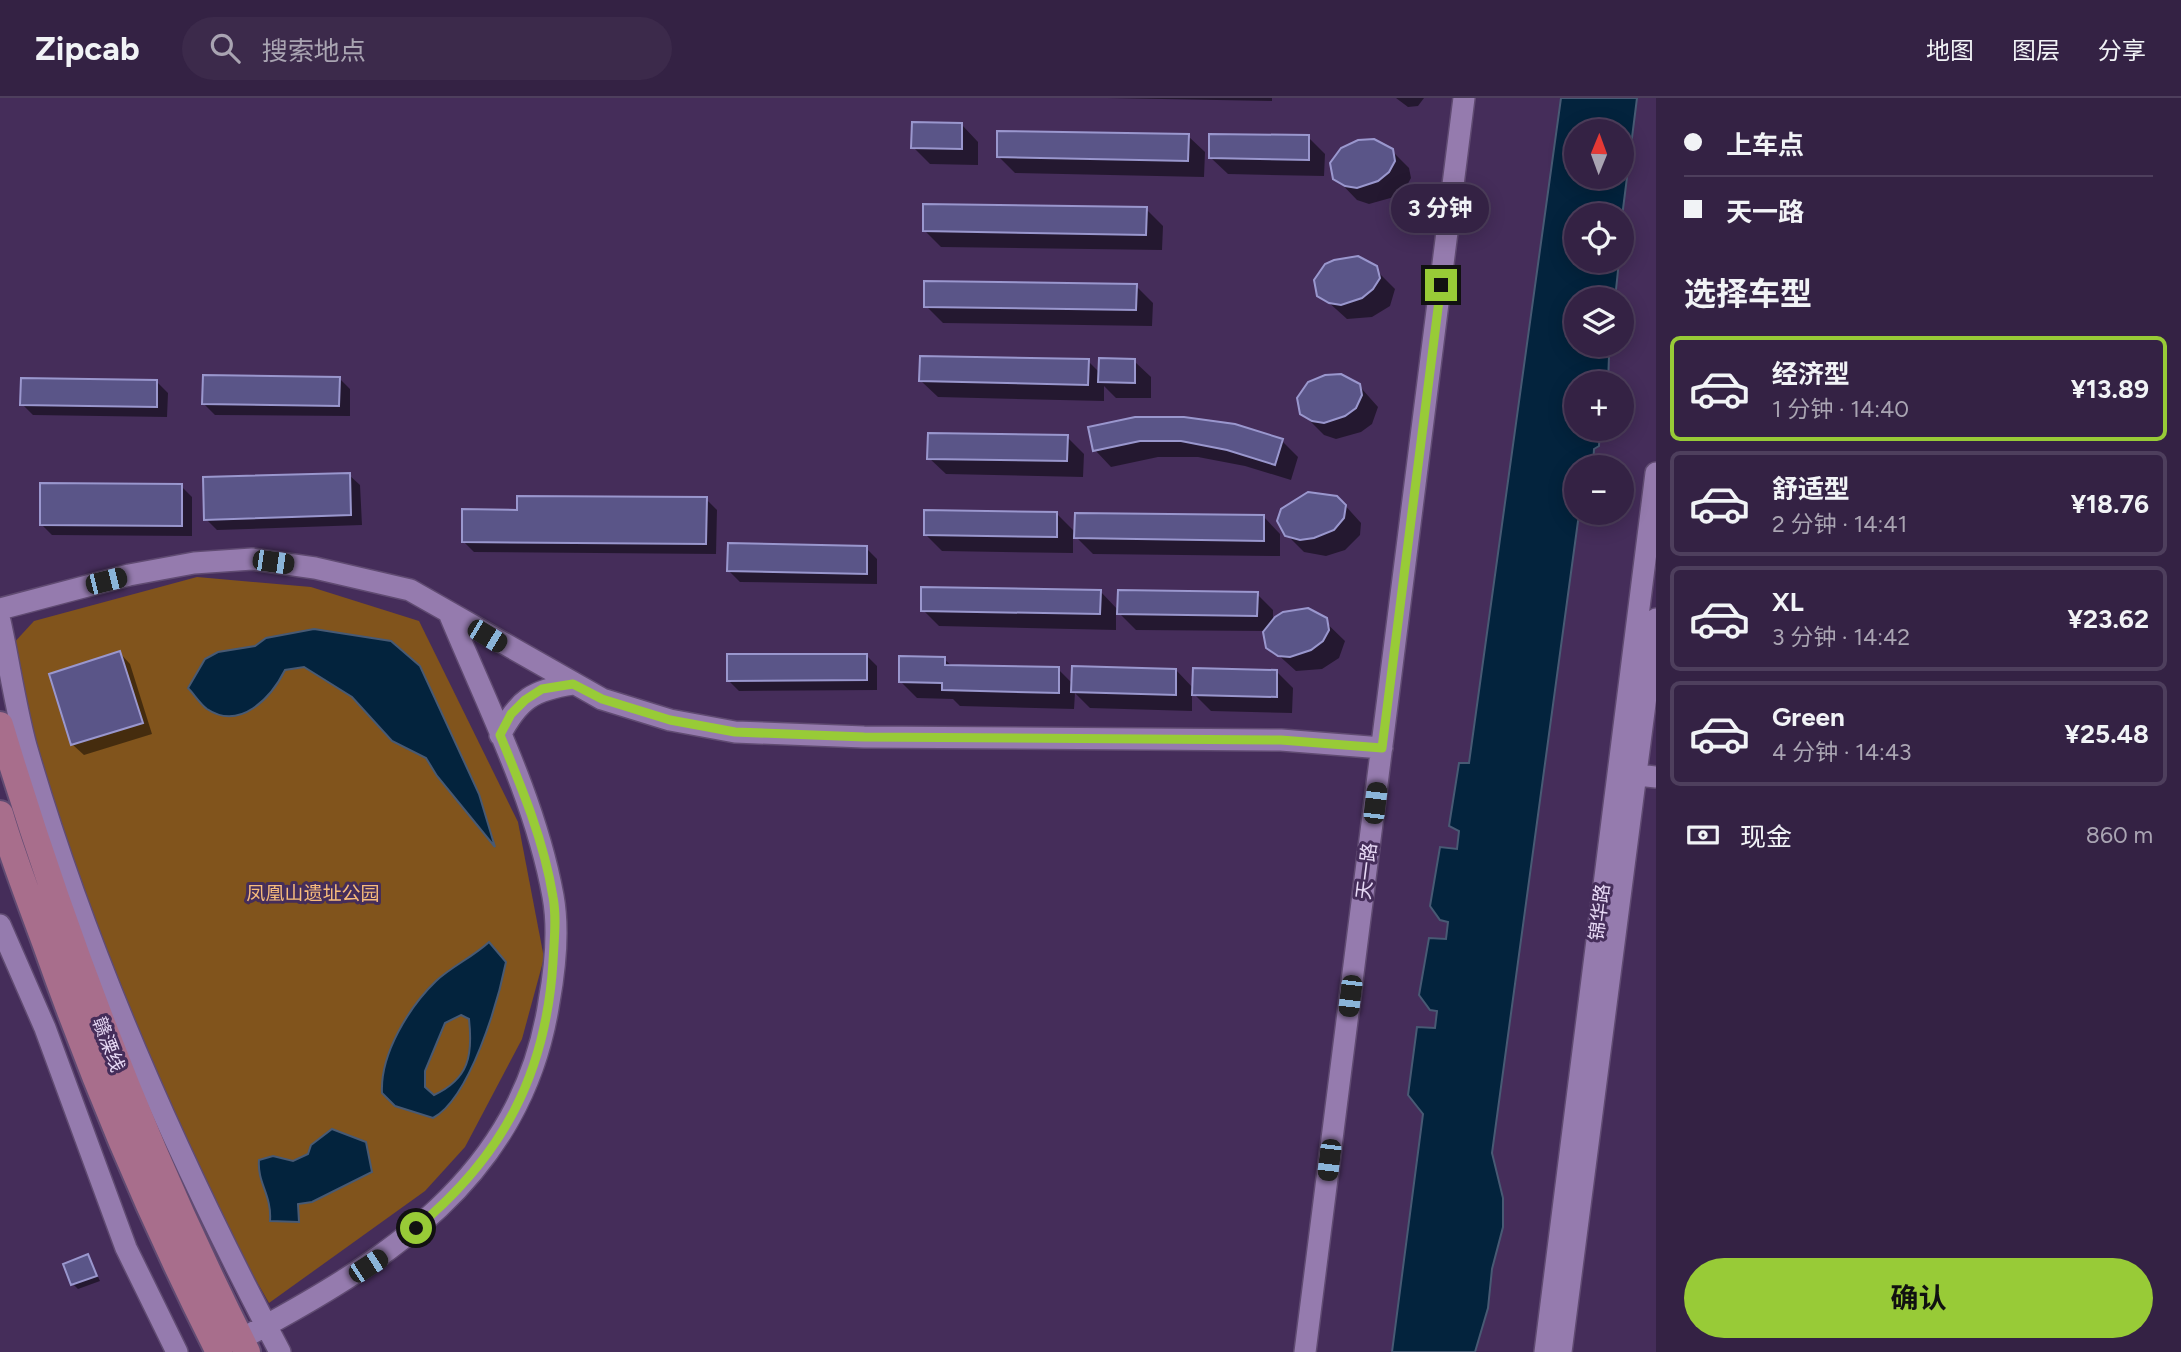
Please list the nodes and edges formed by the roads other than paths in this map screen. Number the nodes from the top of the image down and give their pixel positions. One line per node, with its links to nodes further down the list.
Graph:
1 (1464, 98): 10 (street, 天一路)
2 (1656, 473): 11 (street, 锦华路)
3 (0, 609): 4 (street)
4 (449, 613): 7 (street); 9 (street)
5 (1656, 619): 11 (street, 锦华路)
6 (0, 621): 15 (street)
7 (573, 684): 9 (street); 10 (street)
8 (0, 725): 16 (main road, 赣溧线)
9 (500, 735): 15 (street)
10 (1382, 748): 19 (street, 天一路)
11 (1625, 774): 12 (street); 20 (street, 锦华路); 21 (street, 锦华路)
12 (1656, 777)
13 (0, 814): 16 (main road, 赣溧线)
14 (0, 925): 17 (street)
15 (266, 1325): 16 (street); 18 (street)
16 (236, 1348)
17 (177, 1352)
18 (280, 1352)
19 (1305, 1352)
20 (1545, 1352)
21 (1561, 1352)

